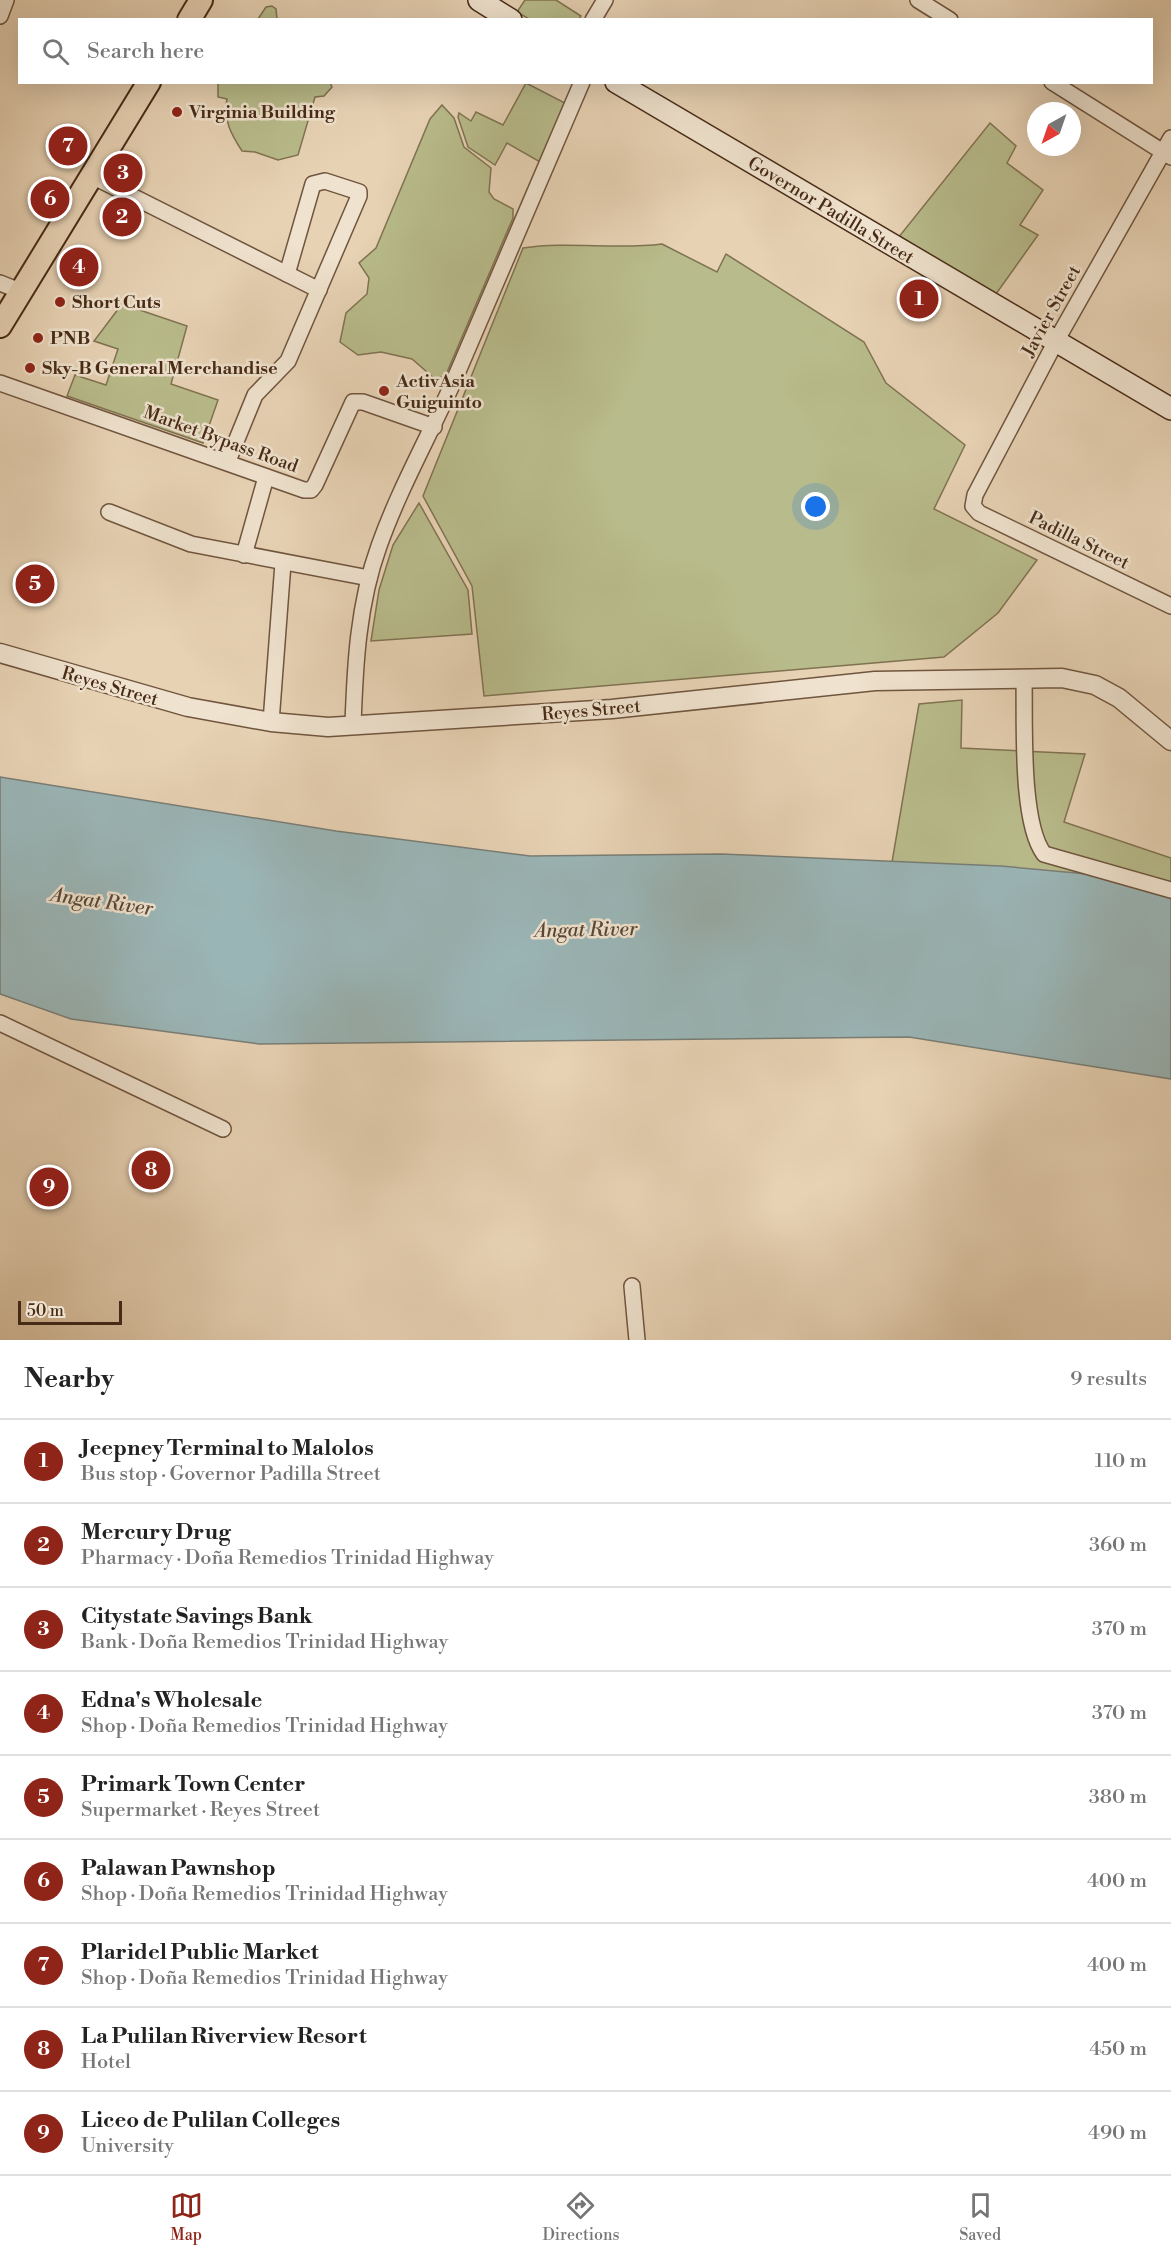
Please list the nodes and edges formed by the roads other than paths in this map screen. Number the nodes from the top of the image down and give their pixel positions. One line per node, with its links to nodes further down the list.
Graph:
1 (6, 0): 6 (street)
2 (201, 0): 7 (main road)
3 (479, 0): 8 (main road)
4 (605, 0): 9 (street)
5 (918, 0): 10 (street)
6 (0, 16)
7 (190, 18)
8 (508, 18)
9 (594, 18)
10 (947, 18)
11 (148, 84): 17 (main road)
12 (581, 84): 25 (street)
13 (619, 84): 22 (main road, Governor Padilla Street)
14 (1055, 84): 16 (street)
15 (1171, 138): 16 (street, Javier Street)
16 (1167, 154): 22 (street, Javier Street)
17 (90, 176): 18 (street); 19 (main road)
18 (287, 274): 20 (street); 20 (street)
19 (10, 287): 21 (main road)
20 (319, 290): 26 (street)
21 (0, 326)
22 (1055, 343): 24 (main road, Governor Padilla Street); 28 (street, Javier Street)
23 (0, 383): 26 (street, Market Bypass Road)
24 (1171, 409)
25 (434, 427): 27 (street, Market Bypass Road); 32 (street)
26 (228, 461): 27 (street, Market Bypass Road)
27 (266, 477): 30 (street)
28 (973, 506): 33 (street, Padilla Street)
29 (109, 512): 30 (street)
30 (243, 555): 31 (street)
31 (283, 563): 32 (street); 36 (street)
32 (369, 578): 37 (street)
33 (1171, 606)
34 (0, 653): 36 (street, Reyes Street)
35 (1024, 678): 37 (street, Reyes Street); 38 (street, Reyes Street); 39 (street)
36 (271, 722): 37 (street, Reyes Street)
37 (353, 725)
38 (1171, 741)
39 (1171, 890)
40 (0, 1023): 41 (street)
41 (223, 1129)
42 (632, 1286): 43 (street)
43 (637, 1340)

